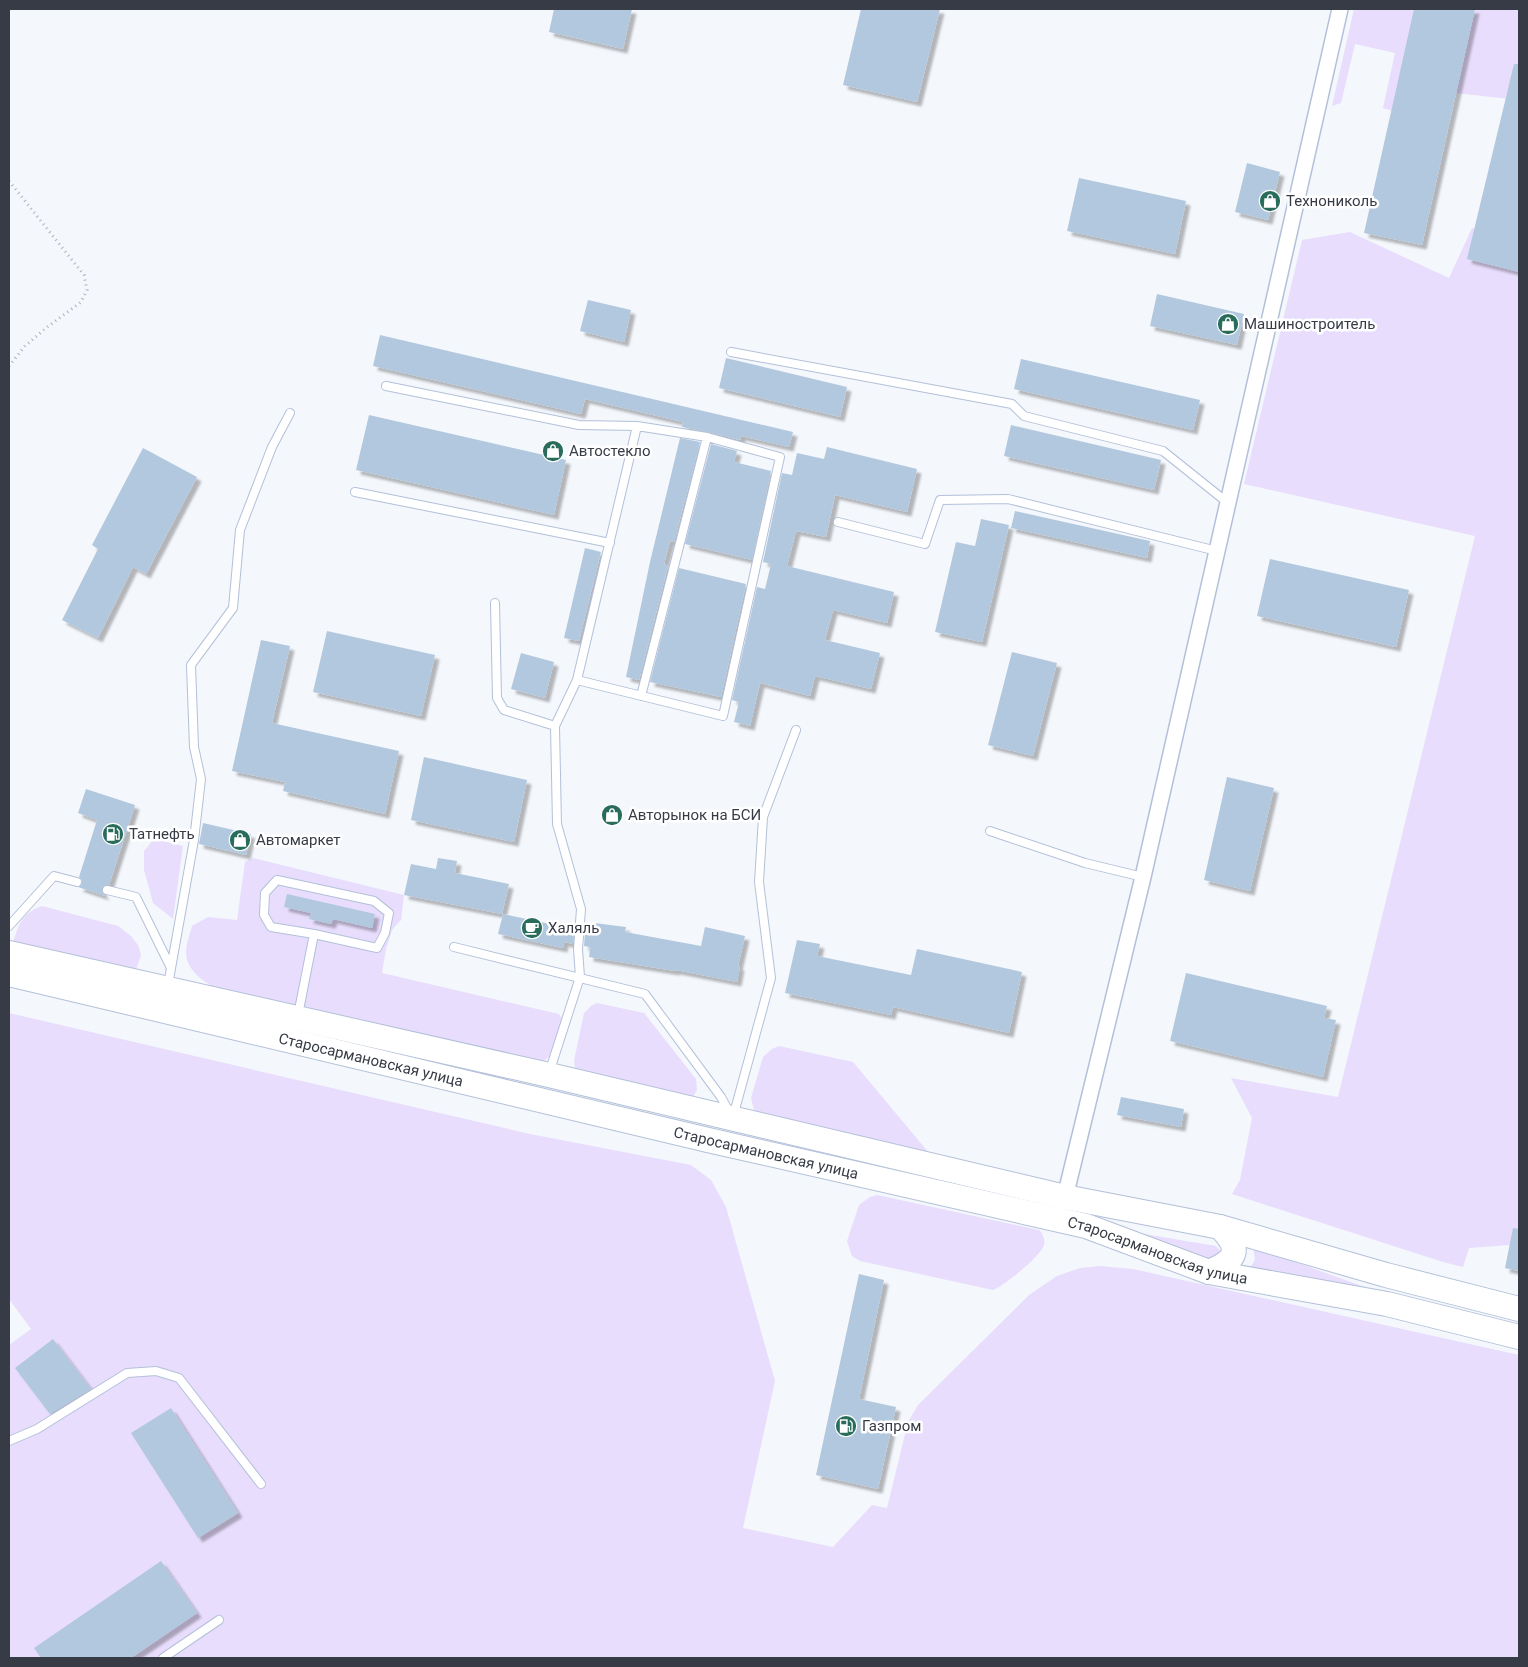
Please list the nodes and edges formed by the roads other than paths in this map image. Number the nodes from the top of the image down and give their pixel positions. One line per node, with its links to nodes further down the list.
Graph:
1 (1340, 9): 8 (street)
2 (731, 352): 8 (lane)
3 (386, 386): 5 (lane)
4 (290, 413): 27 (lane)
5 (637, 426): 6 (lane); 10 (lane)
6 (707, 437): 14 (lane); 14 (lane)
7 (355, 492): 10 (lane)
8 (1228, 503): 11 (street)
9 (838, 522): 11 (lane)
10 (610, 543): 13 (lane)
11 (1217, 551): 18 (street)
12 (495, 603): 15 (lane)
13 (577, 680): 14 (lane); 15 (lane)
14 (641, 696)
15 (555, 726): 26 (lane)
16 (796, 730): 30 (lane)
17 (990, 831): 18 (lane)
18 (1143, 877): 31 (street)
19 (77, 882): 21 (lane)
20 (107, 890): 27 (lane)
21 (9, 926)
22 (314, 934): 22 (lane); 28 (lane)
23 (454, 947): 26 (lane)
24 (9, 953): 27 (main road, Старосармановская улица)
25 (9, 974): 33 (main road, Старосармановская улица)
26 (580, 977): 29 (lane); 30 (lane)
27 (169, 978): 28 (main road, Старосармановская улица)
28 (297, 1019): 29 (main road, Старосармановская улица)
29 (549, 1075): 30 (main road, Старосармановская улица)
30 (732, 1119): 31 (main road, Старосармановская улица)
31 (1066, 1196): 32 (main road, Старосармановская улица)
32 (1220, 1227): 33 (main road); 34 (main road, Старосармановская улица)
33 (1209, 1272): 35 (main road, Старосармановская улица)
34 (1519, 1308)
35 (1519, 1337)
36 (9, 1441): 37 (lane)
37 (260, 1484)
38 (219, 1620): 39 (lane)
39 (164, 1658)

